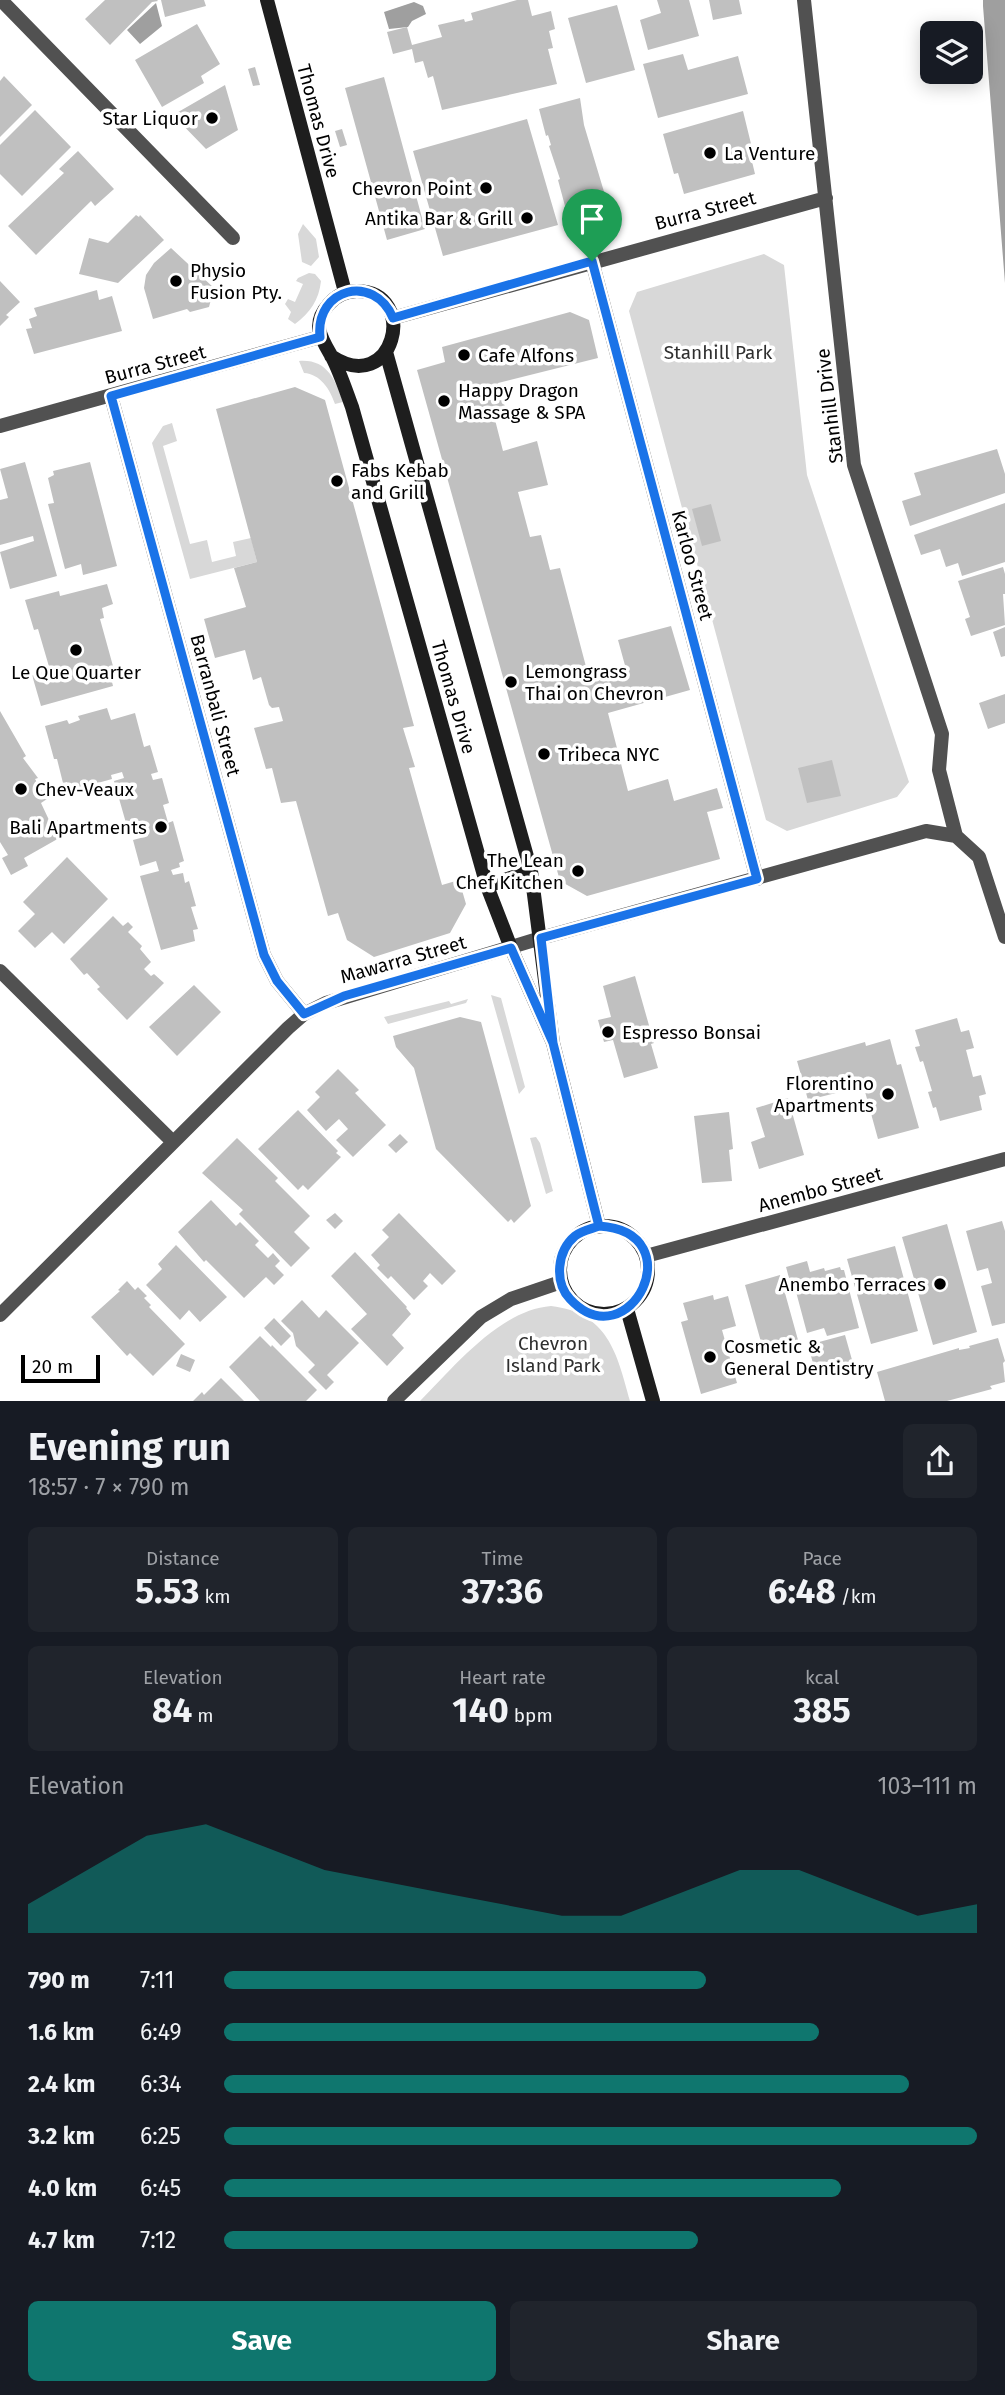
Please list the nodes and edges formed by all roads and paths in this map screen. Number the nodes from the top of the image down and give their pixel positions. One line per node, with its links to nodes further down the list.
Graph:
1 (1, 0): 5 (street)
2 (267, 0): 7 (main road, Thomas Drive)
3 (804, 0): 4 (street, Stanhill Drive)
4 (826, 198): 6 (street, Burra Street); 14 (street, Stanhill Drive)
5 (233, 238)
6 (592, 261): 8 (street, Burra Street); 16 (street, Karloo Street)
7 (345, 292): 8 (main road); 9 (main road)
8 (393, 318): 10 (main road, Thomas Drive)
9 (320, 337): 11 (main road, Thomas Drive); 12 (street, Burra Street)
10 (386, 352): 11 (main road); 15 (main road, Thomas Drive)
11 (331, 356): 17 (main road, Thomas Drive)
12 (111, 396): 13 (street, Burra Street); 22 (street, Barranbali Street)
13 (0, 426)
14 (956, 836): 16 (street, Mawarra Street); 18 (street, Stanhill Drive)
15 (531, 872): 17 (main road); 19 (main road, Thomas Drive)
16 (757, 879): 19 (street, Mawarra Street)
17 (487, 886): 20 (main road, Thomas Drive)
18 (1005, 937)
19 (541, 938): 20 (street, Mawarra Street); 23 (main road, Thomas Drive)
20 (511, 948): 22 (street, Mawarra Street); 23 (main road, Thomas Drive)
21 (0, 971): 24 (street)
22 (304, 1014): 24 (street, Mawarra Street)
23 (553, 1043): 26 (main road, Thomas Drive)
24 (173, 1142): 30 (street, Mawarra Street)
25 (1005, 1159): 27 (street, Anembo Street)
26 (599, 1226): 27 (main road); 28 (main road)
27 (646, 1256): 29 (main road)
28 (561, 1282): 29 (main road); 31 (street)
29 (627, 1309): 32 (main road)
30 (0, 1315)
31 (394, 1401)
32 (653, 1401)

